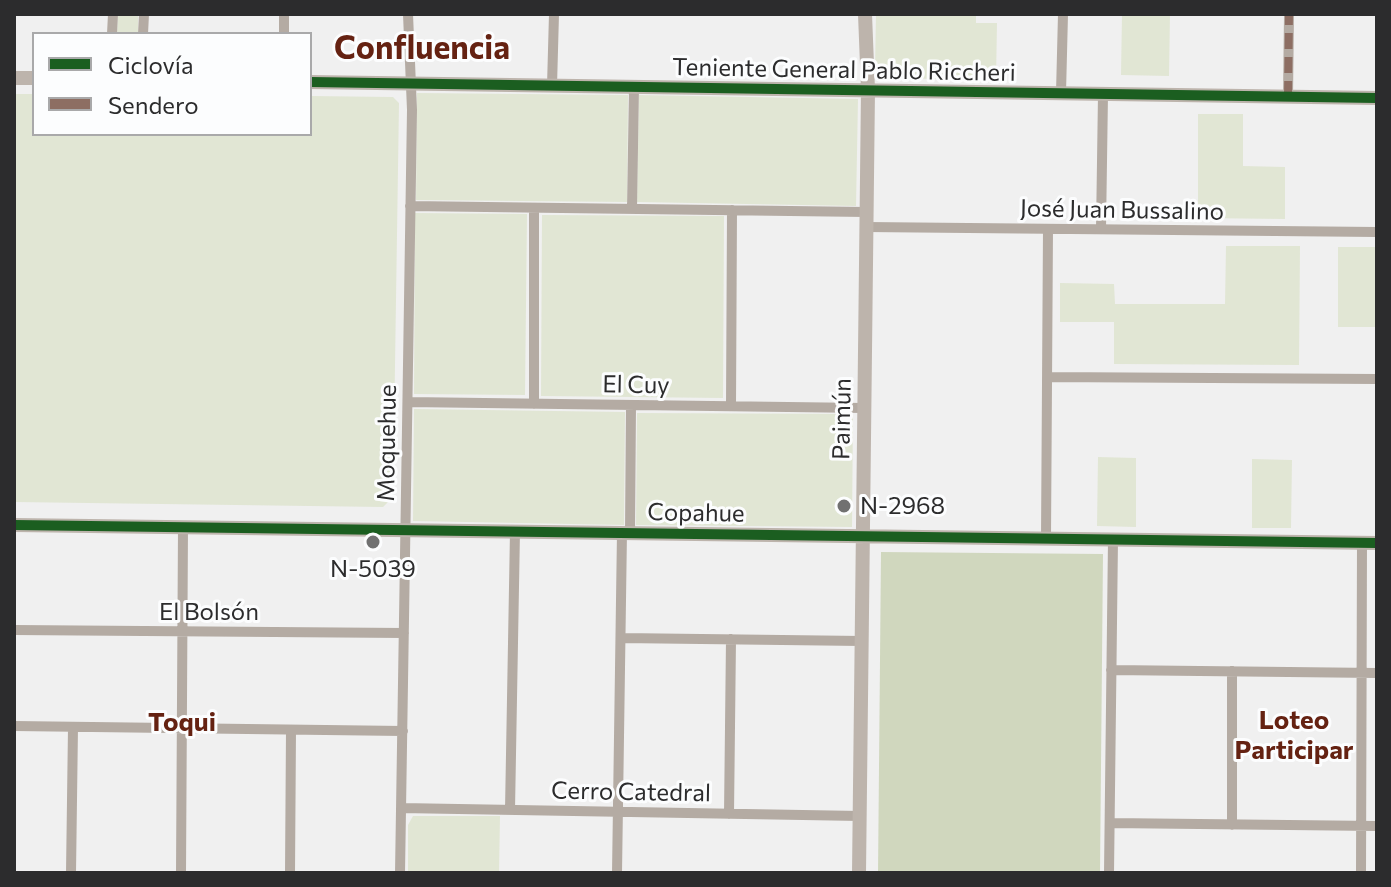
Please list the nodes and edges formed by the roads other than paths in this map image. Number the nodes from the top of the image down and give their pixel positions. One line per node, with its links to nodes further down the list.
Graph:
1 (408, 14): 7 (street, Moquehue)
2 (554, 14): 8 (street)
3 (865, 14): 10 (street, Paimún)
4 (1063, 14): 11 (street)
5 (1289, 14): 13 (street)
6 (312, 82): 7 (street, Teniente General Pablo Riccheri)
7 (410, 83): 8 (street, Teniente General Pablo Riccheri); 15 (street, Moquehue)
8 (552, 86): 9 (street, Teniente General Pablo Riccheri)
9 (634, 87): 10 (street, Teniente General Pablo Riccheri); 17 (street)
10 (868, 90): 11 (street, Teniente General Pablo Riccheri); 19 (street, Paimún)
11 (1061, 93): 12 (street, Teniente General Pablo Riccheri)
12 (1103, 94): 13 (street, Teniente General Pablo Riccheri); 22 (street)
13 (1288, 97): 14 (street, Teniente General Pablo Riccheri)
14 (1377, 98)
15 (410, 206): 16 (street); 26 (street, Moquehue)
16 (534, 208): 17 (street); 27 (street)
17 (632, 209): 18 (street)
18 (732, 210): 19 (street); 29 (street)
19 (866, 212): 20 (street, Paimún)
20 (866, 227): 21 (street, José Juan Bussalino); 30 (street, Paimún)
21 (1048, 229): 22 (street, José Juan Bussalino); 24 (street)
22 (1101, 229): 23 (street, José Juan Bussalino)
23 (1377, 232)
24 (1047, 377): 25 (street); 37 (street)
25 (1377, 379)
26 (408, 402): 27 (street, El Cuy); 33 (street, Moquehue)
27 (534, 404): 28 (street, El Cuy)
28 (631, 405): 29 (street, El Cuy); 35 (street)
29 (731, 406): 30 (street, El Cuy)
30 (864, 408): 36 (street, Paimún)
31 (14, 525): 32 (street, Copahue)
32 (183, 527): 33 (street, Copahue); 41 (street)
33 (406, 530): 34 (street, Copahue); 42 (street, Moquehue)
34 (515, 531): 35 (street, Copahue); 56 (street)
35 (626, 532): 36 (street, Copahue); 43 (street)
36 (863, 535): 37 (street, Copahue); 45 (street, Paimún)
37 (1046, 538): 38 (street, Copahue)
38 (1113, 539): 39 (street, Copahue); 46 (street)
39 (1370, 542): 48 (street)
40 (14, 630): 41 (street, El Bolsón)
41 (182, 632): 42 (street, El Bolsón); 52 (street)
42 (404, 633): 54 (street, Moquehue)
43 (621, 638): 44 (street); 57 (street)
44 (731, 639): 45 (street); 58 (street)
45 (862, 641): 59 (street, Paimún)
46 (1111, 670): 47 (street); 60 (street)
47 (1232, 671): 48 (street); 61 (street)
48 (1361, 673): 49 (street); 62 (street)
49 (1377, 673)
50 (14, 726): 51 (street)
51 (73, 727): 52 (street); 64 (street)
52 (182, 728): 53 (street); 65 (street)
53 (291, 730): 54 (street); 66 (street)
54 (403, 731): 55 (street, Moquehue)
55 (401, 808): 56 (street, Cerro Catedral); 67 (street, Moquehue)
56 (510, 810): 57 (street, Cerro Catedral)
57 (618, 812): 58 (street, Cerro Catedral); 68 (street)
58 (729, 814): 59 (street, Cerro Catedral)
59 (860, 816): 69 (street, Paimún)
60 (1110, 823): 61 (street); 70 (street)
61 (1232, 825): 62 (street)
62 (1361, 826): 63 (street); 71 (street)
63 (1377, 826)
64 (71, 873)
65 (181, 873)
66 (290, 873)
67 (400, 873)
68 (617, 873)
69 (859, 873)
70 (1109, 873)
71 (1361, 873)

